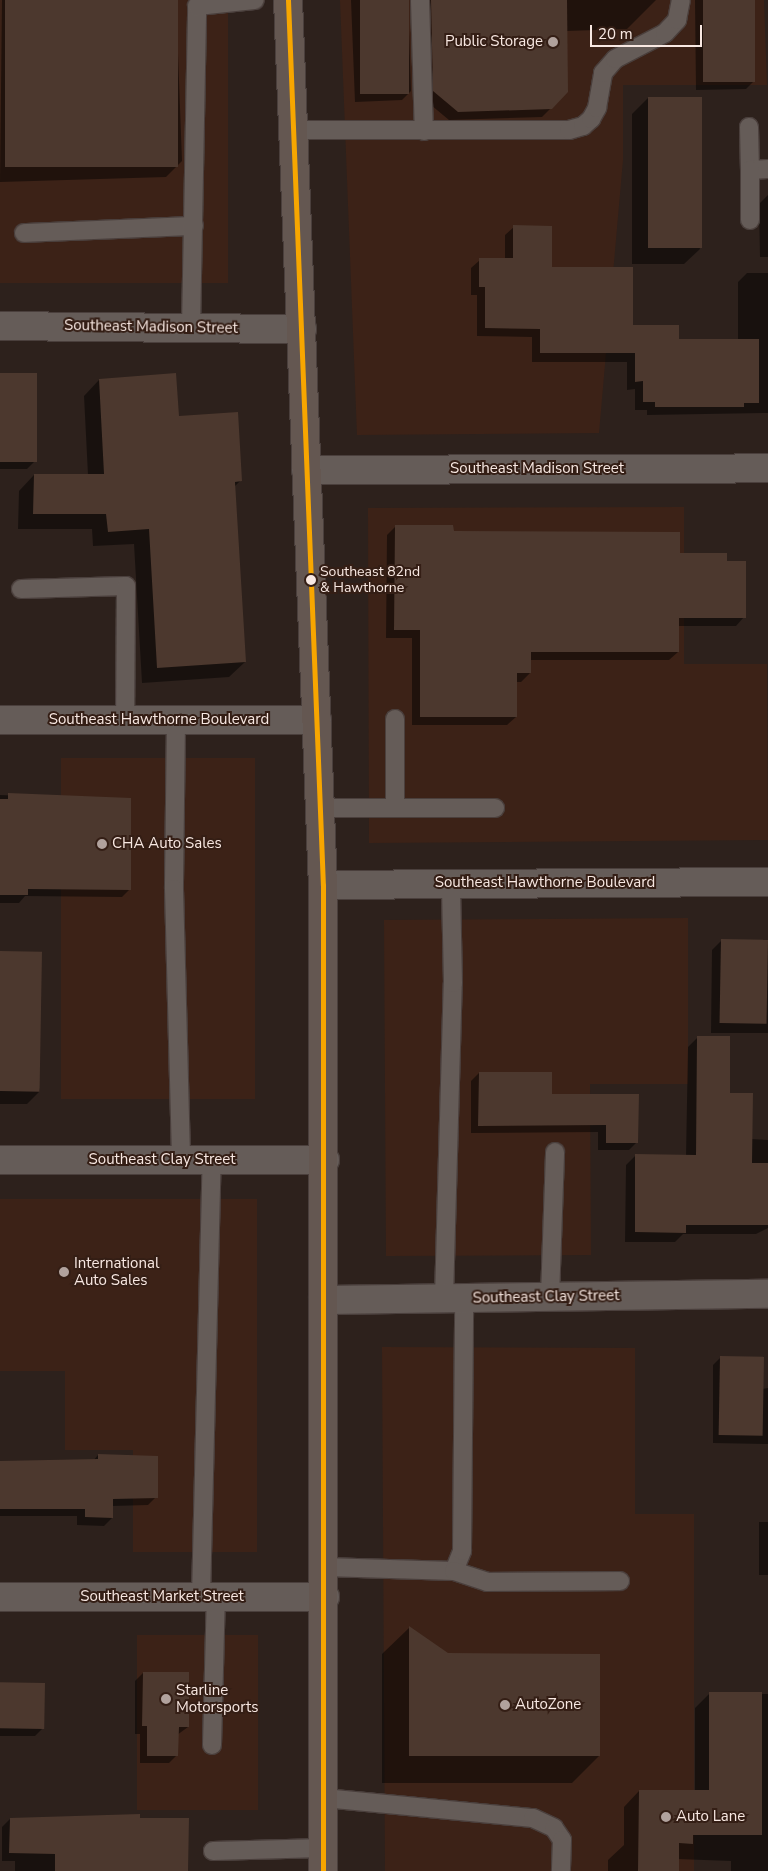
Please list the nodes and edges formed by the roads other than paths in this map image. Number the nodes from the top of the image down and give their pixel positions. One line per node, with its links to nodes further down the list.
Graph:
1 (255, 0): 11 (lane)
2 (288, 0): 6 (main road)
3 (420, 0): 7 (lane)
4 (681, 0): 7 (lane)
5 (749, 127): 9 (lane)
6 (294, 130): 7 (lane); 15 (main road)
7 (424, 131)
8 (768, 169): 9 (lane)
9 (750, 170): 10 (lane)
10 (750, 220)
11 (194, 226): 12 (lane); 14 (lane)
12 (24, 233)
13 (0, 326): 14 (street, Southeast Madison Street)
14 (190, 328): 15 (street, Southeast Madison Street)
15 (302, 329): 17 (main road)
16 (768, 468): 17 (street, Southeast Madison Street)
17 (306, 470): 23 (main road)
18 (21, 589): 21 (lane)
19 (395, 719): 25 (lane)
20 (0, 720): 21 (street, Southeast Hawthorne Boulevard)
21 (125, 720): 22 (street, Southeast Hawthorne Boulevard)
22 (176, 720): 23 (street, Southeast Hawthorne Boulevard); 32 (lane)
23 (317, 720): 24 (main road)
24 (321, 808): 25 (lane); 29 (main road)
25 (395, 808): 26 (lane)
26 (495, 808)
27 (768, 882): 28 (street, Southeast Hawthorne Boulevard)
28 (451, 884): 29 (street, Southeast Hawthorne Boulevard); 37 (lane)
29 (323, 885): 34 (main road)
30 (555, 1152): 36 (lane)
31 (0, 1160): 32 (street, Southeast Clay Street)
32 (181, 1160): 33 (street, Southeast Clay Street)
33 (212, 1160): 34 (street, Southeast Clay Street); 43 (lane)
34 (325, 1160): 38 (main road)
35 (768, 1294): 36 (street, Southeast Clay Street)
36 (550, 1297): 37 (street, Southeast Clay Street)
37 (454, 1298): 38 (street, Southeast Clay Street); 40 (lane)
38 (323, 1300): 39 (main road)
39 (325, 1566): 40 (lane); 44 (main road)
40 (454, 1571): 41 (lane)
41 (620, 1581)
42 (0, 1597): 43 (street, Southeast Market Street)
43 (208, 1597): 44 (street, Southeast Market Street); 45 (lane)
44 (325, 1597): 46 (main road)
45 (212, 1745)
46 (324, 1798): 48 (main road); 49 (lane)
47 (212, 1852): 48 (lane)
48 (323, 1859)
49 (561, 1871)

